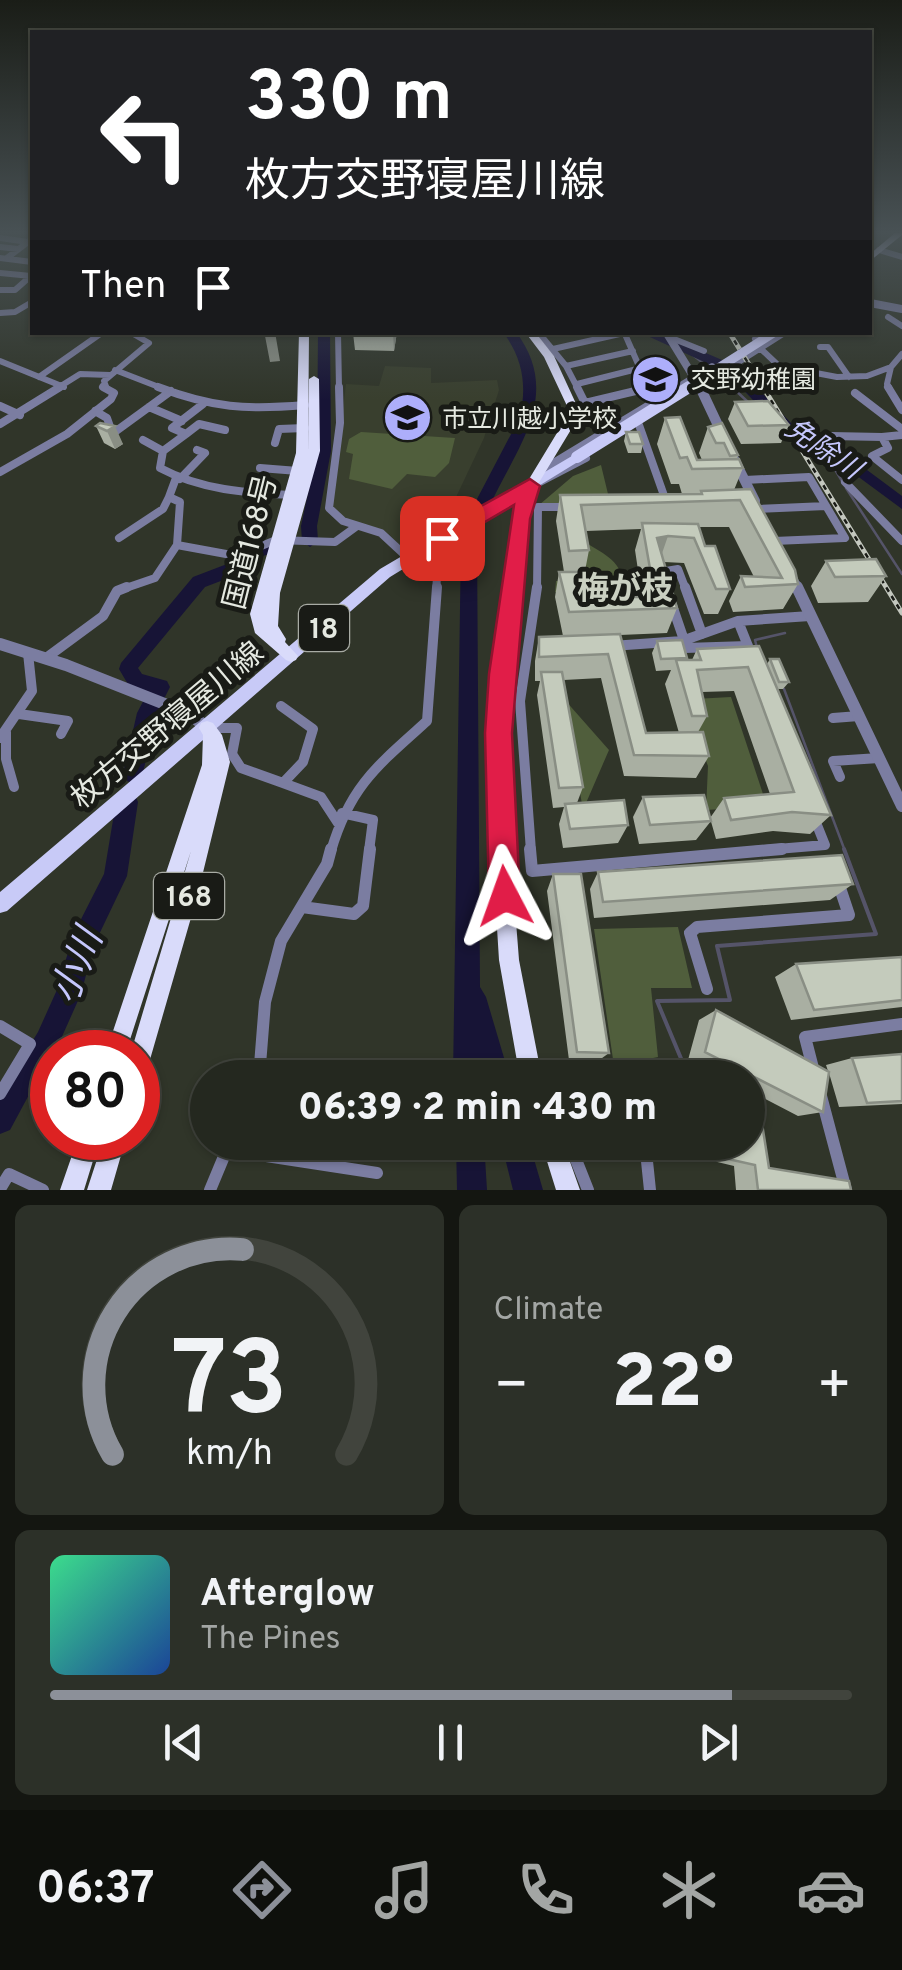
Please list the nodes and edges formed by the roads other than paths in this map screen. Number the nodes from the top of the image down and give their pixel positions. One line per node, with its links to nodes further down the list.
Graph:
1 (30, 303): 4 (street)
2 (872, 303): 3 (street)
3 (902, 309)
4 (0, 313)
5 (888, 317): 6 (street)
6 (902, 326)
7 (97, 335): 35 (street)
8 (135, 335): 32 (street)
9 (304, 335): 47 (highway, 国道168号)
10 (312, 335): 86 (highway, 国道168号)
11 (338, 335): 83 (street)
12 (532, 335): 74 (highway)
13 (542, 335): 23 (street)
14 (615, 335): 23 (street)
15 (625, 335): 24 (street)
16 (761, 335): 20 (street)
17 (770, 335): 74 (main road, 枚方交野寝屋川線 / 18, bridge)
18 (782, 335): 21 (street)
19 (671, 336): 25 (street); 30 (street)
20 (755, 339)
21 (764, 347): 33 (street); 36 (street)
22 (828, 347): 36 (street)
23 (553, 349): 28 (street)
24 (633, 351): 28 (street); 29 (street)
25 (704, 351)
26 (902, 354): 31 (street)
27 (0, 361): 35 (street)
28 (566, 366): 37 (street)
29 (641, 368): 37 (street); 39 (street)
30 (705, 370): 33 (street); 40 (street); 44 (street)
31 (890, 370): 34 (street); 36 (street); 43 (street)
32 (112, 373): 38 (street); 41 (street); 50 (street)
33 (721, 374): 40 (street)
34 (902, 376)
35 (40, 377): 38 (street)
36 (850, 377)
37 (577, 384): 39 (street)
38 (64, 387): 52 (street)
39 (648, 388): 44 (street)
40 (698, 388): 56 (street); 71 (street)
41 (171, 391): 46 (street); 49 (street)
42 (855, 393): 45 (street)
43 (891, 393): 45 (street); 51 (street)
44 (653, 400): 74 (street)
45 (865, 400): 53 (street)
46 (203, 404): 47 (street); 54 (street)
47 (306, 405): 57 (highway, 国道168号)
48 (0, 406): 52 (street)
49 (148, 407): 50 (street); 54 (street)
50 (96, 411): 67 (street)
51 (902, 411): 53 (street)
52 (20, 414): 55 (street)
53 (888, 418): 59 (street)
54 (182, 420): 60 (street)
55 (0, 424)
56 (639, 425): 74 (street); 79 (street)
57 (306, 428): 64 (street); 69 (highway, 国道168号)
58 (225, 430): 60 (street)
59 (902, 432): 62 (street)
60 (186, 434): 65 (street)
61 (831, 436): 62 (street)
62 (882, 436): 72 (street)
63 (144, 440): 65 (street)
64 (275, 443)
65 (163, 450): 70 (street)
66 (197, 450): 70 (street)
67 (3, 467)
68 (260, 468): 69 (street)
69 (298, 471): 75 (highway, 国道168号)
70 (178, 478): 75 (street); 76 (street)
71 (744, 480): 80 (street); 82 (street)
72 (902, 480)
73 (845, 482): 84 (street)
74 (523, 490): 87 (main road, 枚方交野寝屋川線 / 18); 129 (highway)
75 (292, 495): 86 (highway, 国道168号)
76 (169, 498): 85 (street); 89 (street)
77 (683, 503): 79 (street)
78 (650, 504): 79 (street)
79 (667, 504)
80 (753, 504): 82 (street); 90 (street)
81 (582, 506): 101 (street)
82 (826, 506): 90 (street)
83 (357, 526): 86 (street); 91 (street)
84 (898, 529): 88 (street)
85 (119, 538)
86 (283, 540): 89 (street); 102 (highway, 国道168号)
87 (439, 540): 91 (main road, 枚方交野寝屋川線 / 18); 119 (street)
88 (902, 541)
89 (177, 545): 103 (street)
90 (779, 551): 92 (street)
91 (408, 558): 102 (main road, 枚方交野寝屋川線 / 18)
92 (810, 616): 93 (street); 107 (street)
93 (738, 621): 94 (street); 97 (street)
94 (702, 634): 95 (street); 95 (street)
95 (683, 641): 97 (street); 98 (street)
96 (0, 644): 100 (street)
97 (748, 646): 104 (street)
98 (602, 647)
99 (544, 651): 101 (street)
100 (28, 652): 103 (street); 106 (street)
101 (526, 652): 120 (street)
102 (291, 656): 109 (main road, 枚方交野寝屋川線 / 18)
103 (46, 658): 109 (street)
104 (755, 664)
105 (281, 706): 115 (street)
106 (19, 714): 110 (street); 111 (street)
107 (858, 716): 108 (street); 112 (street)
108 (833, 718)
109 (207, 728): 113 (highway); 121 (main road, 枚方交野寝屋川線 / 18); 126 (highway, 168)
110 (61, 734)
111 (3, 735): 116 (street)
112 (879, 758): 114 (street); 117 (street)
113 (231, 765): 115 (street); 127 (highway, 168)
114 (840, 777)
115 (283, 783): 119 (street)
116 (14, 787)
117 (902, 806)
118 (811, 809): 120 (street)
119 (340, 819): 122 (street); 122 (street)
120 (825, 845): 123 (street)
121 (0, 904)
122 (302, 906): 128 (street)
123 (707, 989)
124 (902, 1024): 147 (street)
125 (0, 1026): 130 (street)
126 (123, 1030)
127 (148, 1030)
128 (258, 1060)
129 (528, 1060)
130 (0, 1094)
131 (82, 1160): 141 (highway)
132 (108, 1160): 142 (highway)
133 (223, 1160): 143 (street)
134 (309, 1160): 138 (street)
135 (558, 1160): 144 (highway)
136 (576, 1160): 145 (street)
137 (647, 1160): 146 (street)
138 (378, 1172)
139 (0, 1189): 140 (street)
140 (44, 1190)
141 (72, 1190)
142 (99, 1190)
143 (210, 1190)
144 (568, 1190)
145 (588, 1190)
146 (650, 1190)
147 (846, 1190)

